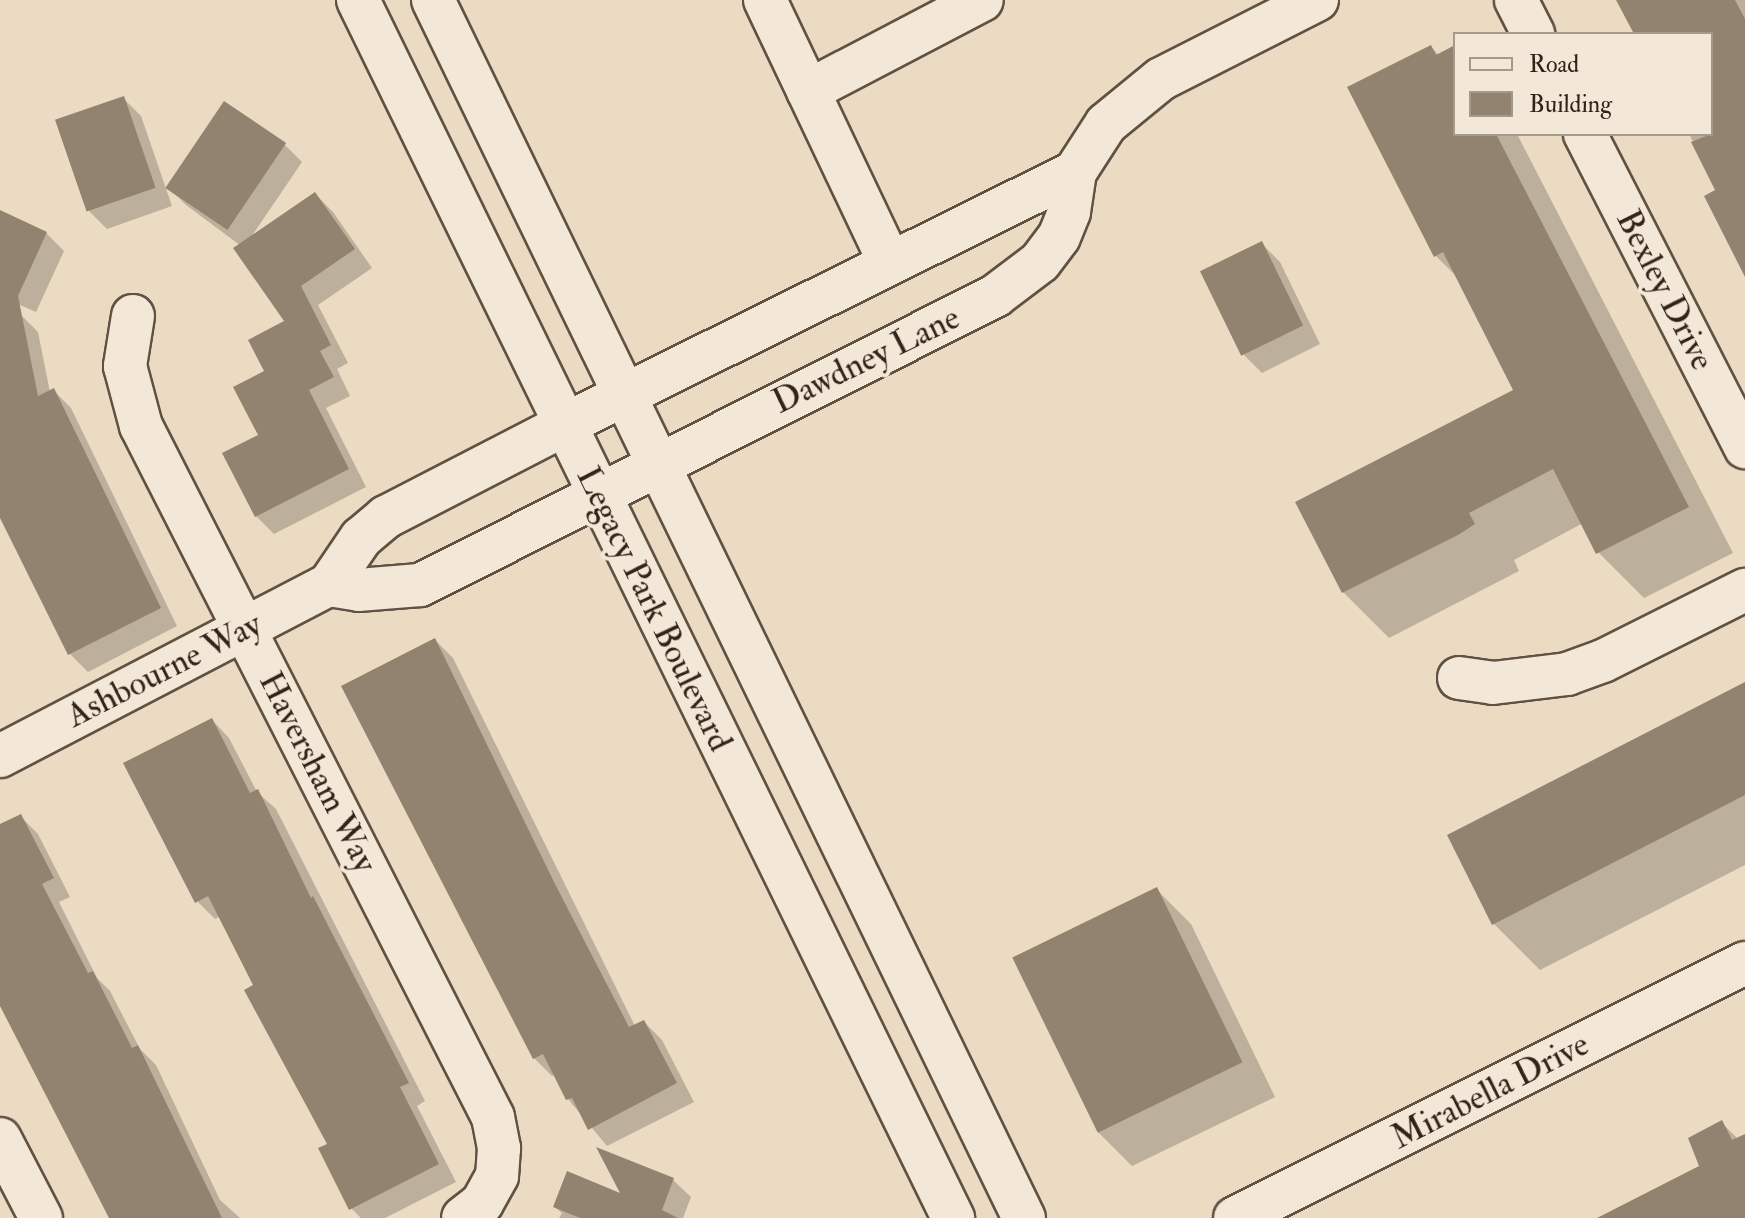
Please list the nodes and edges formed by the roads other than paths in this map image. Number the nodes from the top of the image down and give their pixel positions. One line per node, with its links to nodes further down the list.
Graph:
1 (358, 0): 14 (street, Legacy Park Boulevard)
2 (433, 0): 13 (street, Legacy Park Boulevard)
3 (765, 0): 8 (street)
4 (982, 0): 8 (street)
5 (1317, 0): 10 (street, Dawdney Lane)
6 (1516, 0): 7 (street)
7 (1532, 32)
8 (808, 91): 11 (street)
9 (1586, 136): 15 (street, Bexley Drive)
10 (1075, 172): 11 (street); 16 (street, Dawdney Lane)
11 (890, 263): 13 (street)
12 (133, 316): 20 (street, Haversham Way)
13 (624, 395): 14 (street, Ashbourne Way); 16 (street, Legacy Park Boulevard)
14 (564, 425): 17 (street, Legacy Park Boulevard); 18 (street, Ashbourne Way)
15 (1745, 447)
16 (657, 463): 17 (street, Dawdney Lane); 28 (street, Legacy Park Boulevard)
17 (598, 494): 18 (street); 27 (street, Legacy Park Boulevard)
18 (329, 585): 20 (street, Ashbourne Way)
19 (1745, 590): 21 (street)
20 (245, 628): 22 (street, Ashbourne Way); 26 (street, Haversham Way)
21 (1459, 678)
22 (0, 756)
23 (1745, 963): 29 (street, Mirabella Drive)
24 (0, 1139): 25 (street)
25 (41, 1218)
26 (463, 1218)
27 (953, 1218)
28 (1024, 1218)
29 (1235, 1218)

